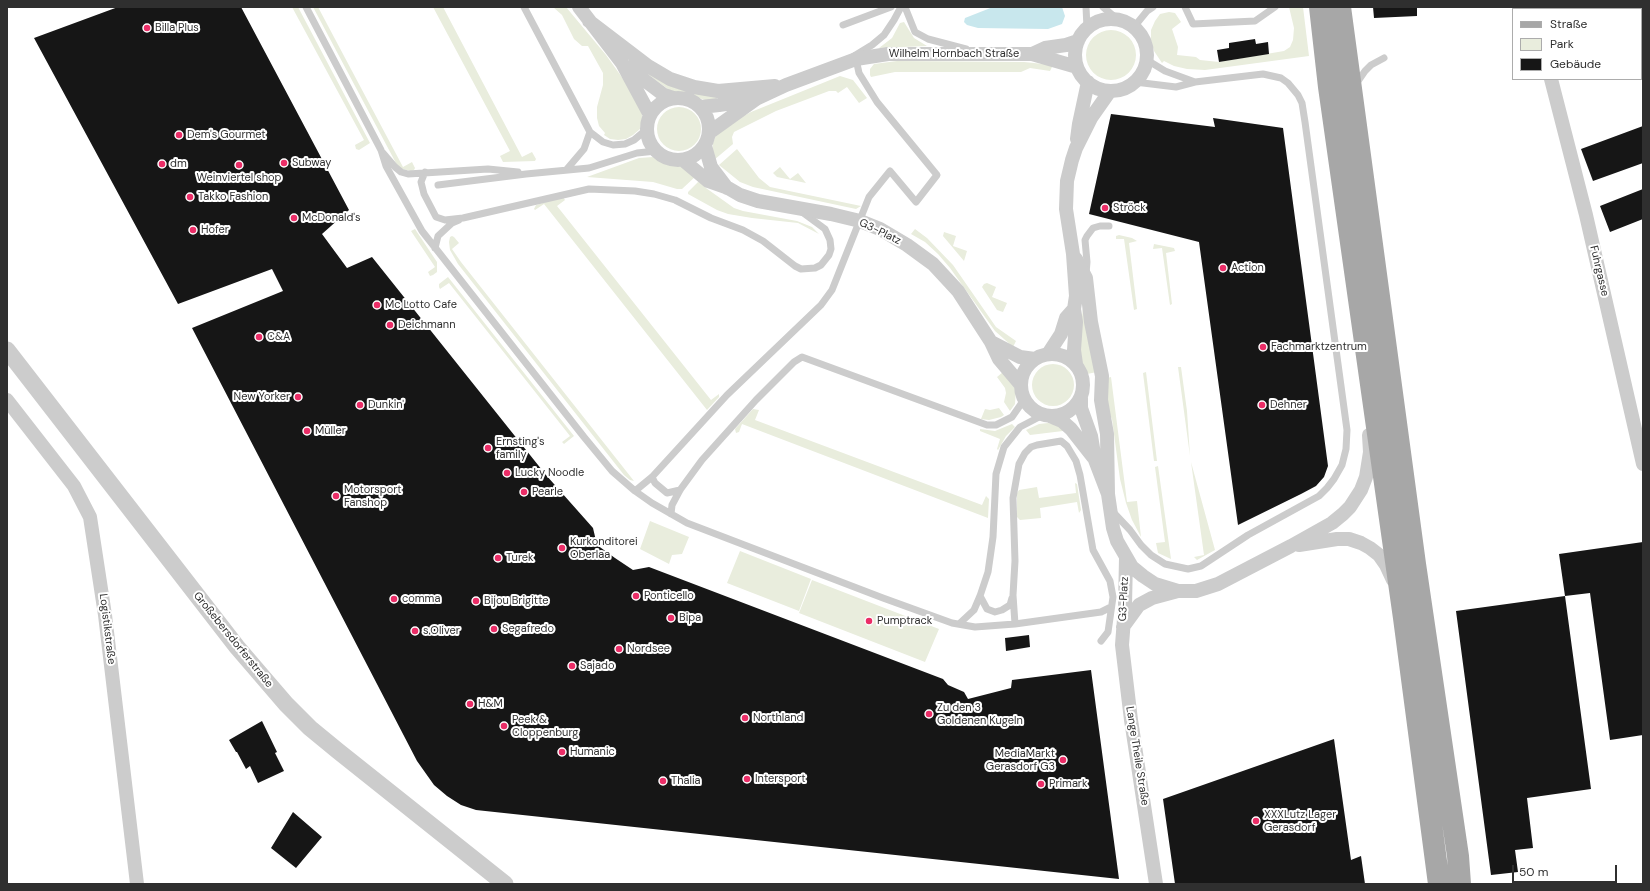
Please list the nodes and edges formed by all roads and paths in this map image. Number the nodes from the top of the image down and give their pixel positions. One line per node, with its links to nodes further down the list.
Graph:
1 (306, 7): 44 (lane)
2 (524, 7): 40 (lane)
3 (579, 7): 15 (street, Wilhelm Hornbach Straße)
4 (891, 7): 16 (lane)
5 (901, 7): 26 (lane)
6 (904, 7): 20 (lane)
7 (1086, 7): 18 (lane)
8 (1104, 7): 14 (lane)
9 (1153, 7): 17 (lane)
10 (1185, 7): 11 (lane)
11 (1275, 7)
12 (1320, 7): 60 (main road)
13 (1340, 7): 34 (main road)
14 (1117, 19): 17 (street); 18 (street)
15 (589, 21): 25 (street, Wilhelm Hornbach Straße); 32 (street, Wilhelm Hornbach Straße)
16 (843, 25)
17 (1134, 27): 24 (street)
18 (1087, 28): 19 (street)
19 (1078, 41): 21 (street, Wilhelm Hornbach Straße); 27 (street)
20 (983, 54): 21 (street, Wilhelm Hornbach Straße); 23 (street, Wilhelm Hornbach Straße)
21 (1032, 54): 27 (street, Wilhelm Hornbach Straße)
22 (1384, 58): 34 (lane)
23 (856, 60): 26 (street, Wilhelm Hornbach Straße); 54 (lane)
24 (1147, 60): 30 (street); 31 (lane)
25 (622, 63): 35 (street, Wilhelm Hornbach Straße); 38 (street, Wilhelm Hornbach Straße)
26 (836, 66): 32 (street, Wilhelm Hornbach Straße)
27 (1077, 67): 29 (street)
28 (1551, 80): 70 (street, Fuhrgasse)
29 (1088, 82): 33 (street); 43 (street)
30 (1135, 82): 31 (lane); 33 (street)
31 (1195, 82): 75 (lane)
32 (786, 85): 36 (street, Wilhelm Hornbach Straße)
33 (1110, 91): 43 (street)
34 (1352, 93): 92 (main road)
35 (673, 98): 37 (street); 38 (street)
36 (756, 99): 37 (street, Wilhelm Hornbach Straße); 41 (street, Wilhelm Hornbach Straße)
37 (701, 107): 41 (street)
38 (650, 115): 39 (street)
39 (647, 129): 40 (lane); 45 (street)
40 (590, 132): 47 (lane)
41 (710, 132): 42 (street)
42 (705, 146): 46 (street); 51 (street, G3-Platz)
43 (1076, 148): 57 (street)
44 (381, 150): 48 (lane); 56 (lane)
45 (656, 151): 46 (street); 47 (lane)
46 (683, 160): 51 (street, G3-Platz)
47 (568, 170): 49 (lane)
48 (425, 172): 49 (lane); 53 (lane)
49 (526, 174): 50 (lane)
50 (438, 185)
51 (728, 188): 52 (street, G3-Platz)
52 (799, 209): 53 (lane); 54 (street, G3-Platz)
53 (463, 218): 56 (lane)
54 (860, 221): 61 (street, G3-Platz); 71 (lane)
55 (1109, 226): 58 (lane)
56 (435, 248): 73 (lane)
57 (1073, 254): 58 (street); 59 (street, G3-Platz)
58 (1086, 278): 74 (street)
59 (1074, 309): 63 (street); 64 (street, G3-Platz)
60 (1363, 320): 77 (street); 83 (main road)
61 (991, 342): 63 (street, G3-Platz); 65 (street, G3-Platz)
62 (7, 350): 88 (street, Großebersdorferstraße)
63 (1042, 356): 64 (street, G3-Platz); 65 (street)
64 (1076, 364): 66 (street, G3-Platz)
65 (1022, 390): 68 (street, G3-Platz); 72 (lane)
66 (1081, 398): 68 (street); 69 (street, G3-Platz)
67 (7, 400): 89 (street, Logistikstraße)
68 (1047, 416): 69 (street, G3-Platz); 80 (lane)
69 (1095, 460): 74 (street, G3-Platz)
70 (1643, 464)
71 (652, 477): 72 (lane); 73 (lane)
72 (680, 490): 76 (lane)
73 (635, 491): 76 (lane)
74 (1108, 494): 75 (street, G3-Platz)
75 (1110, 509): 78 (street, G3-Platz)
76 (671, 514): 84 (lane)
77 (1291, 546): 79 (street); 83 (street)
78 (1126, 558): 79 (street, G3-Platz); 86 (street, G3-Platz)
79 (1178, 591): 86 (street, G3-Platz)
80 (980, 596): 81 (lane); 84 (lane)
81 (1013, 596): 82 (lane); 85 (lane)
82 (1111, 607): 85 (lane); 87 (lane)
83 (1404, 618): 91 (main road)
84 (959, 624): 85 (lane)
85 (1015, 624)
86 (1123, 627): 90 (street, Lange Theile Straße)
87 (1101, 640)
88 (500, 883)
89 (137, 884)
90 (1156, 884)
91 (1439, 884)
92 (1460, 884)

